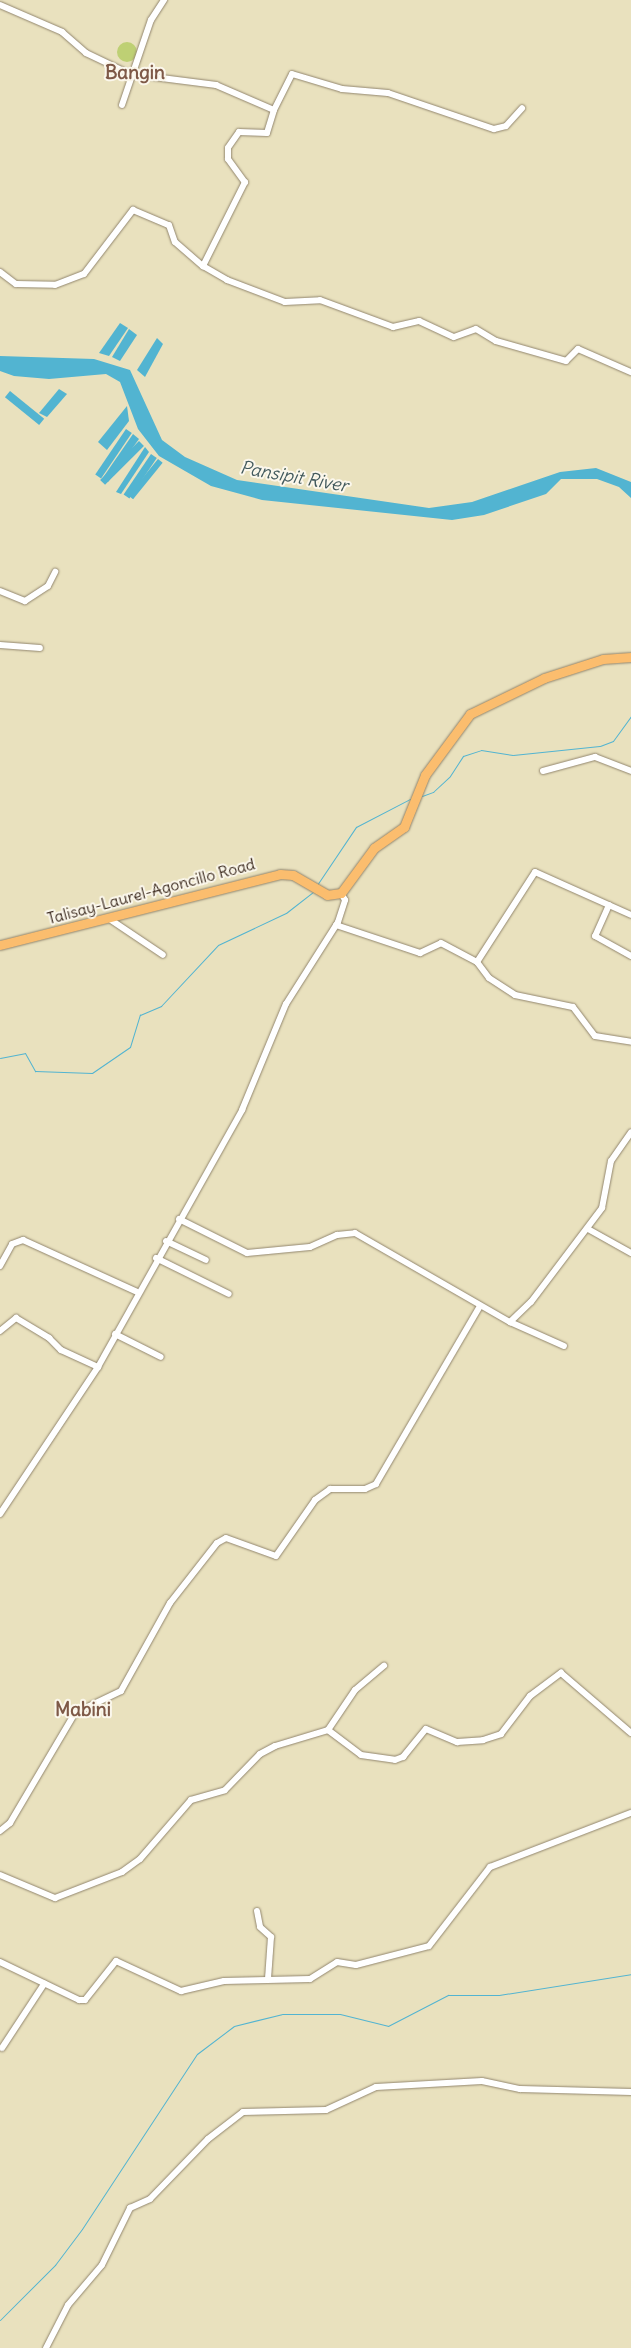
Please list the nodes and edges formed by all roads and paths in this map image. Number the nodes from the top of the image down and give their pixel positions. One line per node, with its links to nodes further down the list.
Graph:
1 (164, 0): 3 (street)
2 (0, 5): 3 (street)
3 (135, 74): 4 (street); 6 (street)
4 (122, 105)
5 (522, 108): 6 (street)
6 (274, 110): 7 (street)
7 (203, 266): 8 (street); 9 (street)
8 (0, 272)
9 (631, 372)
10 (55, 572): 11 (street)
11 (0, 591)
12 (0, 645): 13 (street)
13 (40, 648)
14 (631, 657): 17 (main road)
15 (543, 771): 16 (street)
16 (631, 771)
17 (341, 893): 20 (main road, Talisay-Laurel-Agoncillo Road); 21 (street)
18 (610, 905): 19 (street); 24 (street); 25 (street)
19 (631, 915)
20 (108, 918): 22 (main road, Talisay-Laurel-Agoncillo Road); 23 (street)
21 (336, 925): 25 (street); 28 (street)
22 (0, 945)
23 (164, 955)
24 (631, 956)
25 (477, 962): 26 (street)
26 (631, 1042)
27 (631, 1132): 29 (street)
28 (179, 1219): 30 (street); 37 (street)
29 (588, 1229): 31 (street); 38 (street)
30 (166, 1241): 32 (street); 33 (street)
31 (631, 1253)
32 (156, 1258): 35 (street); 36 (street)
33 (206, 1260)
34 (0, 1266): 35 (street)
35 (137, 1292): 40 (street)
36 (229, 1294)
37 (479, 1308): 38 (street); 49 (street)
38 (510, 1322): 41 (street)
39 (0, 1331): 43 (street)
40 (115, 1334): 42 (street); 43 (street)
41 (564, 1346)
42 (161, 1357)
43 (98, 1367): 44 (street)
44 (0, 1514)
45 (384, 1666): 46 (street)
46 (328, 1730): 47 (street); 50 (street)
47 (631, 1733)
48 (631, 1813): 53 (street)
49 (0, 1830)
50 (0, 1875)
51 (257, 1911): 53 (street)
52 (0, 1962): 54 (street)
53 (268, 1979): 54 (street)
54 (44, 1984): 55 (street)
55 (2, 2048)
56 (631, 2092): 57 (street)
57 (46, 2348)

